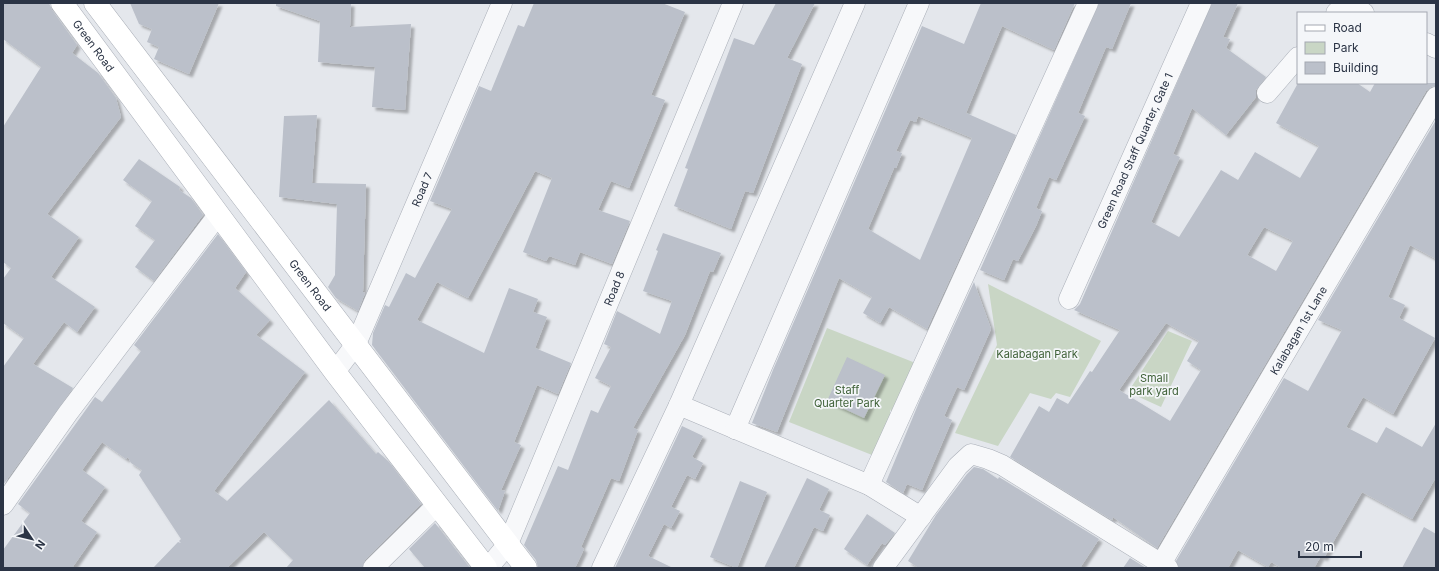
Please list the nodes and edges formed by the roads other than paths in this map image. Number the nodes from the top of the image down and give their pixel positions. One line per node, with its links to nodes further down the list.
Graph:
1 (62, 3): 16 (main road, Green Road)
2 (502, 3): 18 (street, Road 7)
3 (733, 3): 26 (street, Road 8)
4 (855, 3): 20 (street)
5 (919, 3): 21 (street)
6 (1088, 3): 22 (street)
7 (1201, 3): 17 (street, Green Road Staff Quarter, Gate 1)
8 (103, 7): 18 (main road, Green Road)
9 (1337, 12): 10 (street)
10 (1362, 12)
11 (1427, 44): 12 (street)
12 (1436, 48)
13 (1297, 58): 14 (street)
14 (1267, 93)
15 (1436, 98): 27 (street, Kalabagan 1st Lane)
16 (218, 215): 19 (main road, Green Road); 23 (street)
17 (1069, 299)
18 (356, 344): 19 (street, Road 7); 26 (main road, Green Road)
19 (335, 372): 24 (main road, Green Road)
20 (679, 405): 21 (street); 31 (street)
21 (735, 429): 22 (street)
22 (869, 485): 25 (street)
23 (3, 505)
24 (437, 505): 28 (street); 29 (main road, Green Road)
25 (921, 517): 27 (street); 32 (street)
26 (508, 544): 29 (street, Road 8); 30 (main road, Green Road)
27 (1164, 566)
28 (373, 568)
29 (487, 568)
30 (526, 568)
31 (602, 568)
32 (883, 568)

